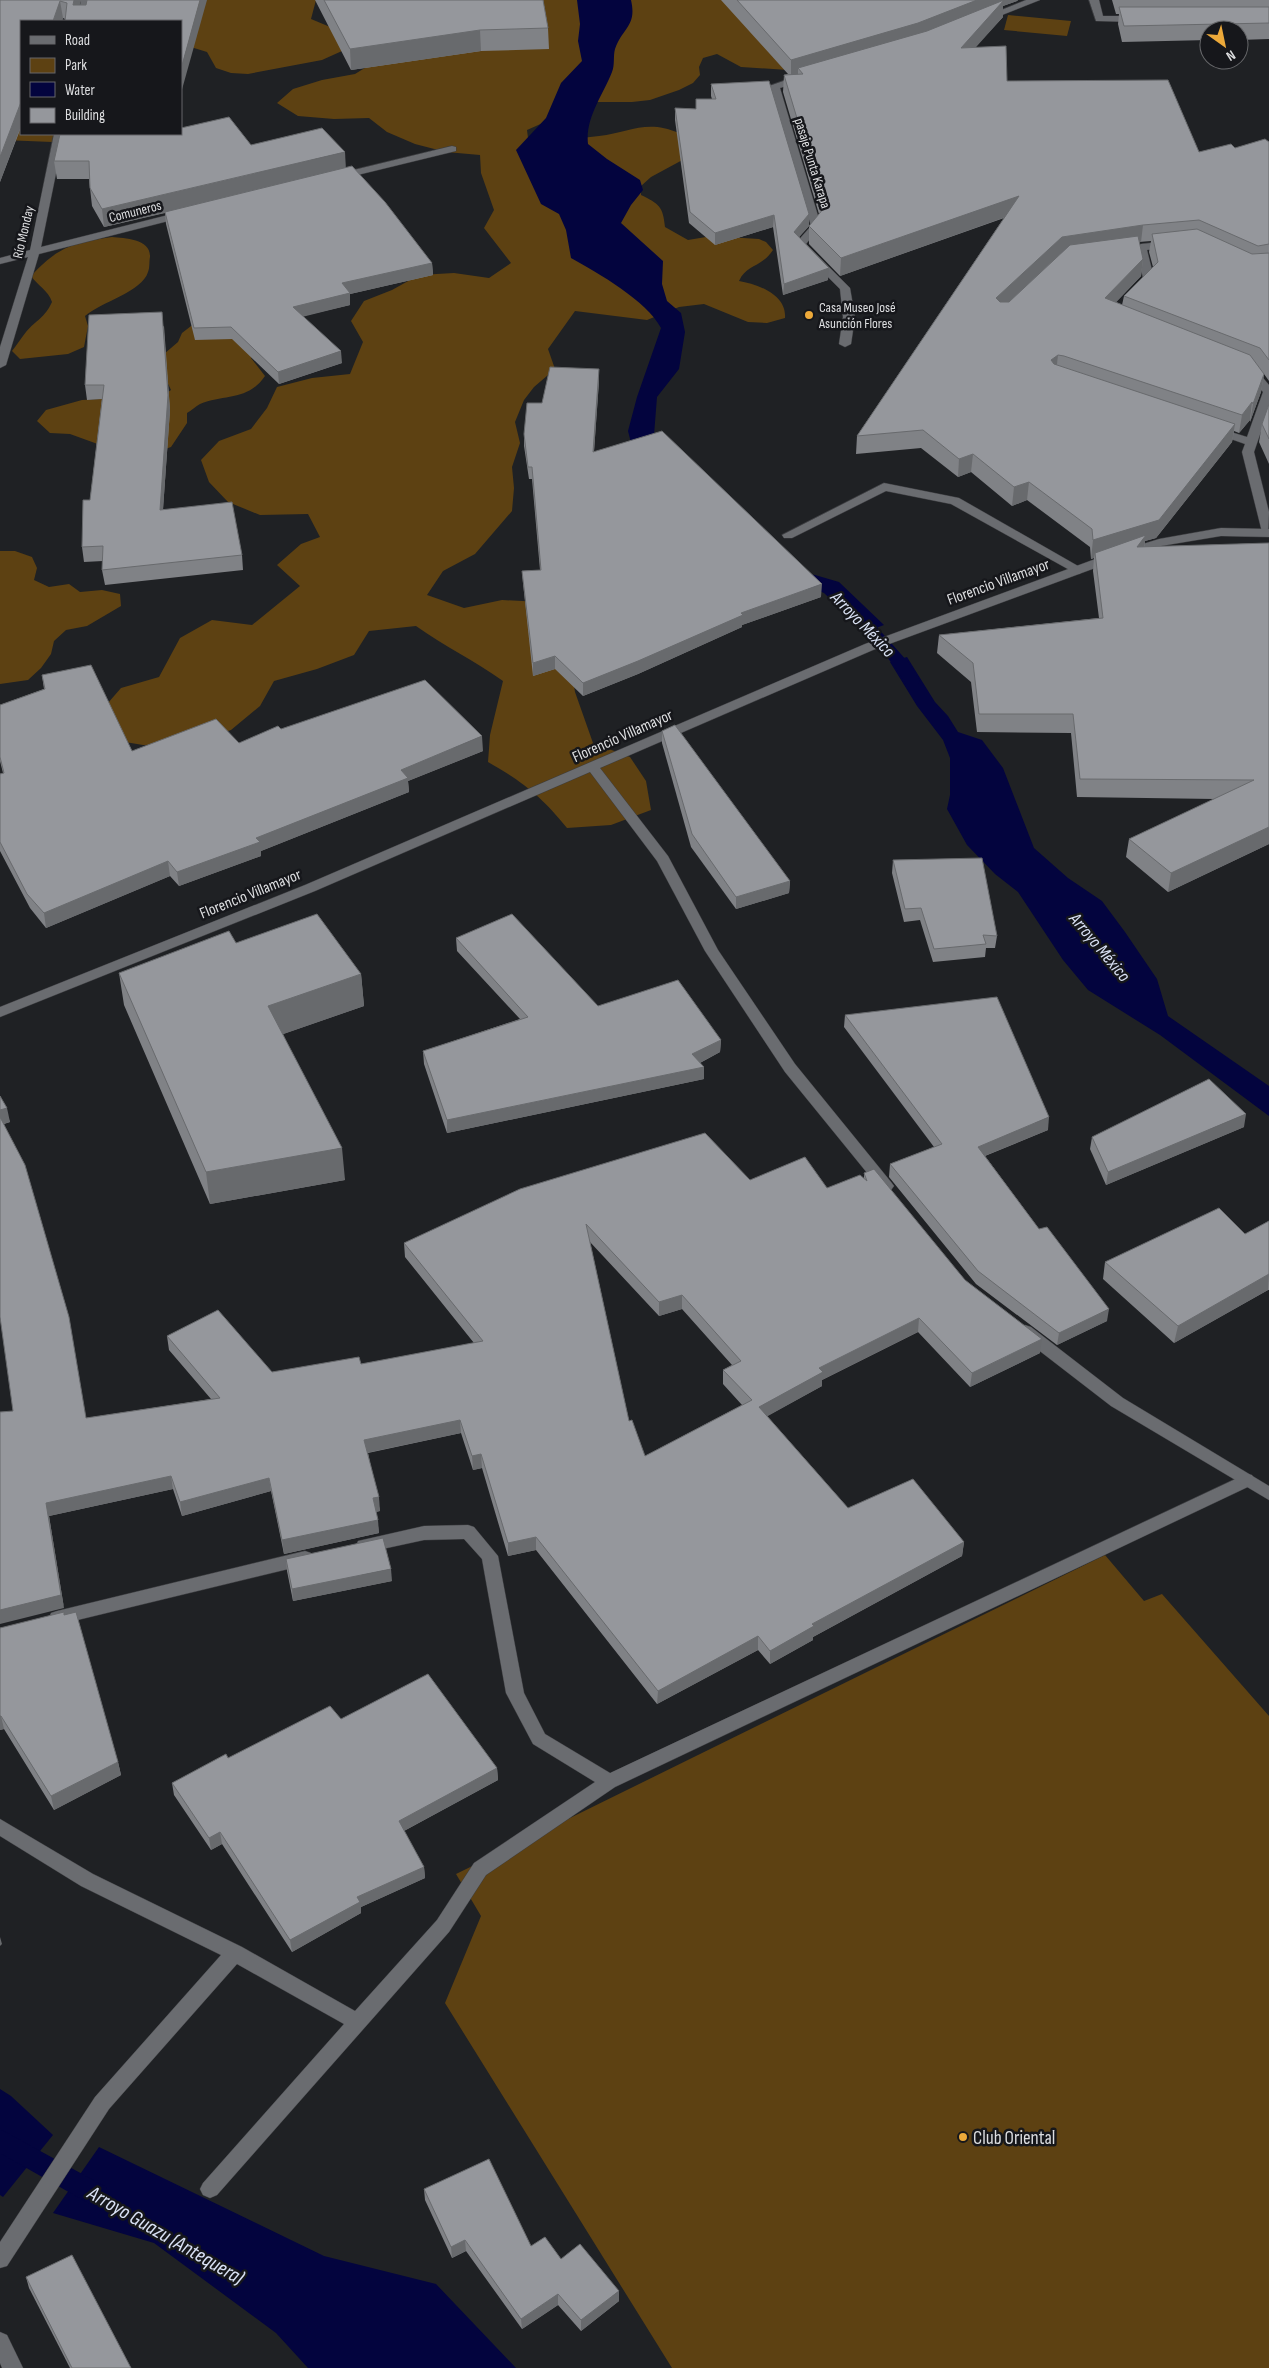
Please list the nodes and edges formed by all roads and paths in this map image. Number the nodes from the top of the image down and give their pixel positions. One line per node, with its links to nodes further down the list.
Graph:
1 (86, 0): 5 (street)
2 (1035, 0): 6 (street)
3 (1094, 0): 4 (street)
4 (1146, 19)
5 (82, 20)
6 (975, 23)
7 (816, 73): 16 (street, pasaje Punta Karapa)
8 (59, 135): 13 (street, Río Monday)
9 (452, 149): 10 (street)
10 (326, 180)
11 (190, 213): 13 (street, Comuneros)
12 (1177, 244): 15 (street)
13 (35, 251): 14 (street, Comuneros); 17 (street, Río Monday)
14 (0, 261)
15 (1130, 297)
16 (845, 344)
17 (0, 365)
18 (1243, 366): 19 (street)
19 (1269, 392): 21 (street)
20 (1205, 427): 21 (street)
21 (1251, 442): 22 (street)
22 (1268, 532): 24 (street, Florencio Villamayor)
23 (788, 535): 24 (street)
24 (1079, 570): 25 (street, Florencio Villamayor)
25 (593, 767): 26 (street, Florencio Villamayor); 27 (street)
26 (0, 1012)
27 (894, 1196)
28 (1016, 1324): 29 (street)
29 (1246, 1480): 30 (street); 34 (street)
30 (1269, 1494)
31 (348, 1549): 34 (street)
32 (320, 1555): 33 (street)
33 (39, 1623)
34 (609, 1782): 37 (street)
35 (0, 1827): 36 (street)
36 (235, 1953): 37 (street); 39 (street)
37 (357, 2022): 38 (street)
38 (210, 2189)
39 (0, 2259)
40 (0, 2342): 41 (street)
41 (13, 2368)

